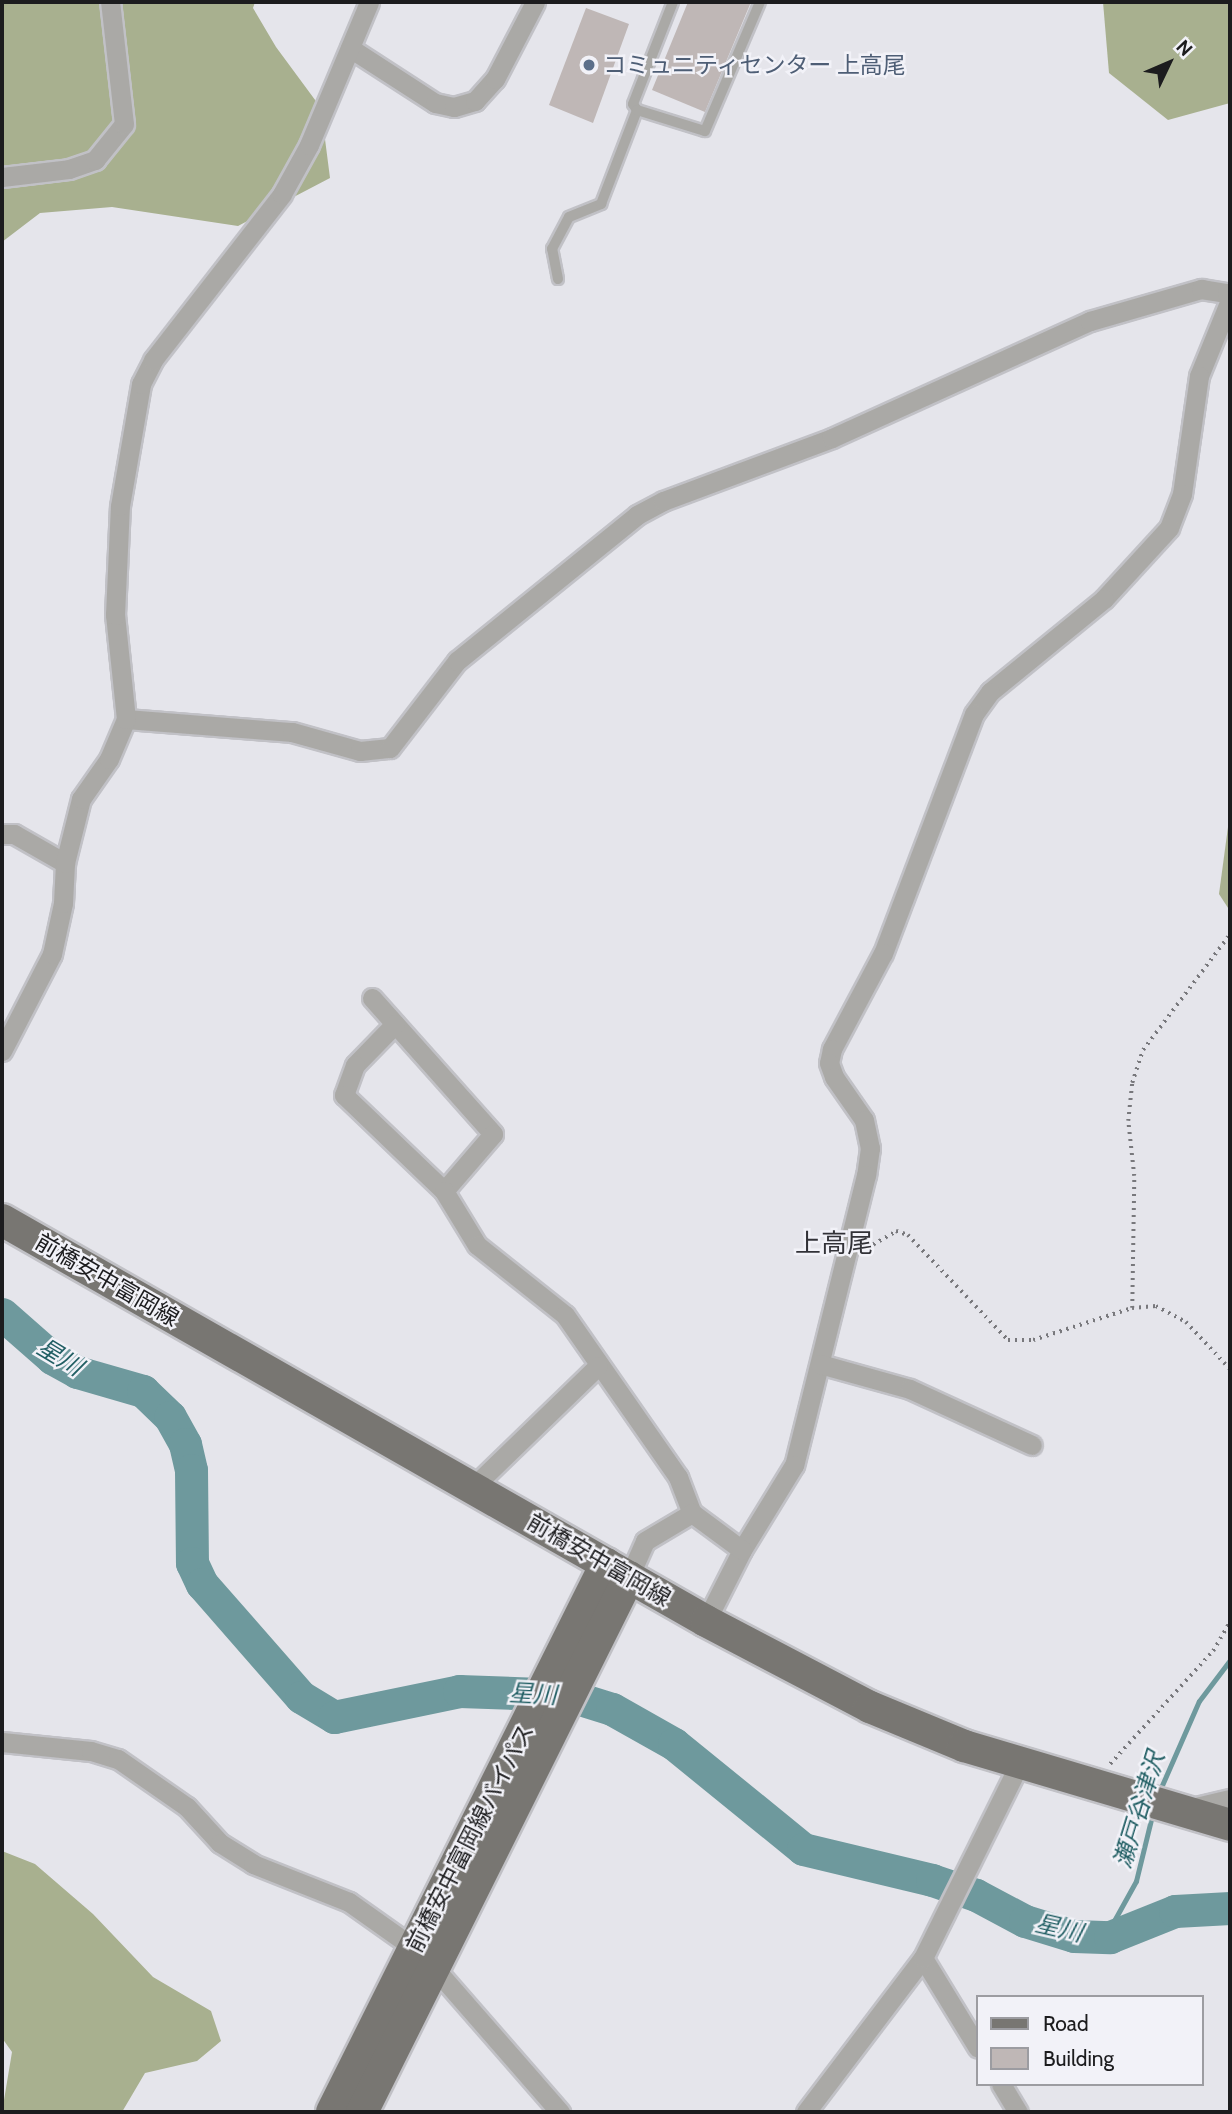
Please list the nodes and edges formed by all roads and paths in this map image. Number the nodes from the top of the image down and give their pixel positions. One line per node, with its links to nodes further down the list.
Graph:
1 (110, 2): 8 (street)
2 (369, 2): 6 (street)
3 (535, 2): 6 (street)
4 (673, 2): 7 (lane)
5 (760, 2): 7 (lane)
6 (350, 48): 10 (street)
7 (638, 110): 9 (lane)
8 (2, 177)
9 (558, 279)
10 (126, 719): 12 (street); 19 (street)
11 (2, 834): 12 (street)
12 (65, 863): 16 (street)
13 (1230, 934): 20 (path)
14 (372, 998): 15 (street)
15 (395, 1024): 17 (street); 17 (street)
16 (2, 1051)
17 (444, 1191): 22 (street)
18 (2, 1220): 25 (main road, 前橋安中富岡線)
19 (842, 1265): 20 (path); 21 (street)
20 (1132, 1308): 23 (path)
21 (820, 1364): 24 (street); 27 (street)
22 (598, 1366): 25 (street); 26 (street)
23 (1230, 1369)
24 (1032, 1446)
25 (472, 1488): 28 (main road, 前橋安中富岡線)
26 (692, 1513): 27 (street); 28 (street)
27 (742, 1550): 29 (street)
28 (617, 1570): 29 (main road, 前橋安中富岡線); 37 (main road, 前橋安中富岡線バイパス); 39 (main road, 前橋安中富岡線バイパス)
29 (706, 1621): 32 (main road, 前橋安中富岡線)
30 (1230, 1622): 33 (path)
31 (2, 1742): 37 (street)
32 (1020, 1763): 33 (main road, 前橋安中富岡線); 38 (street)
33 (1095, 1781): 35 (main road, 前橋安中富岡線)
34 (1230, 1799): 35 (street)
35 (1187, 1809): 36 (main road, 前橋安中富岡線)
36 (1230, 1825)
37 (414, 1948): 39 (street); 42 (main road, 前橋安中富岡線バイパス)
38 (923, 1958): 40 (street); 45 (street)
39 (436, 1970): 43 (main road, 前橋安中富岡線バイパス); 44 (street)
40 (976, 2045)
41 (1002, 2086): 46 (street)
42 (332, 2112)
43 (362, 2112)
44 (560, 2112)
45 (806, 2112)
46 (1018, 2112)

